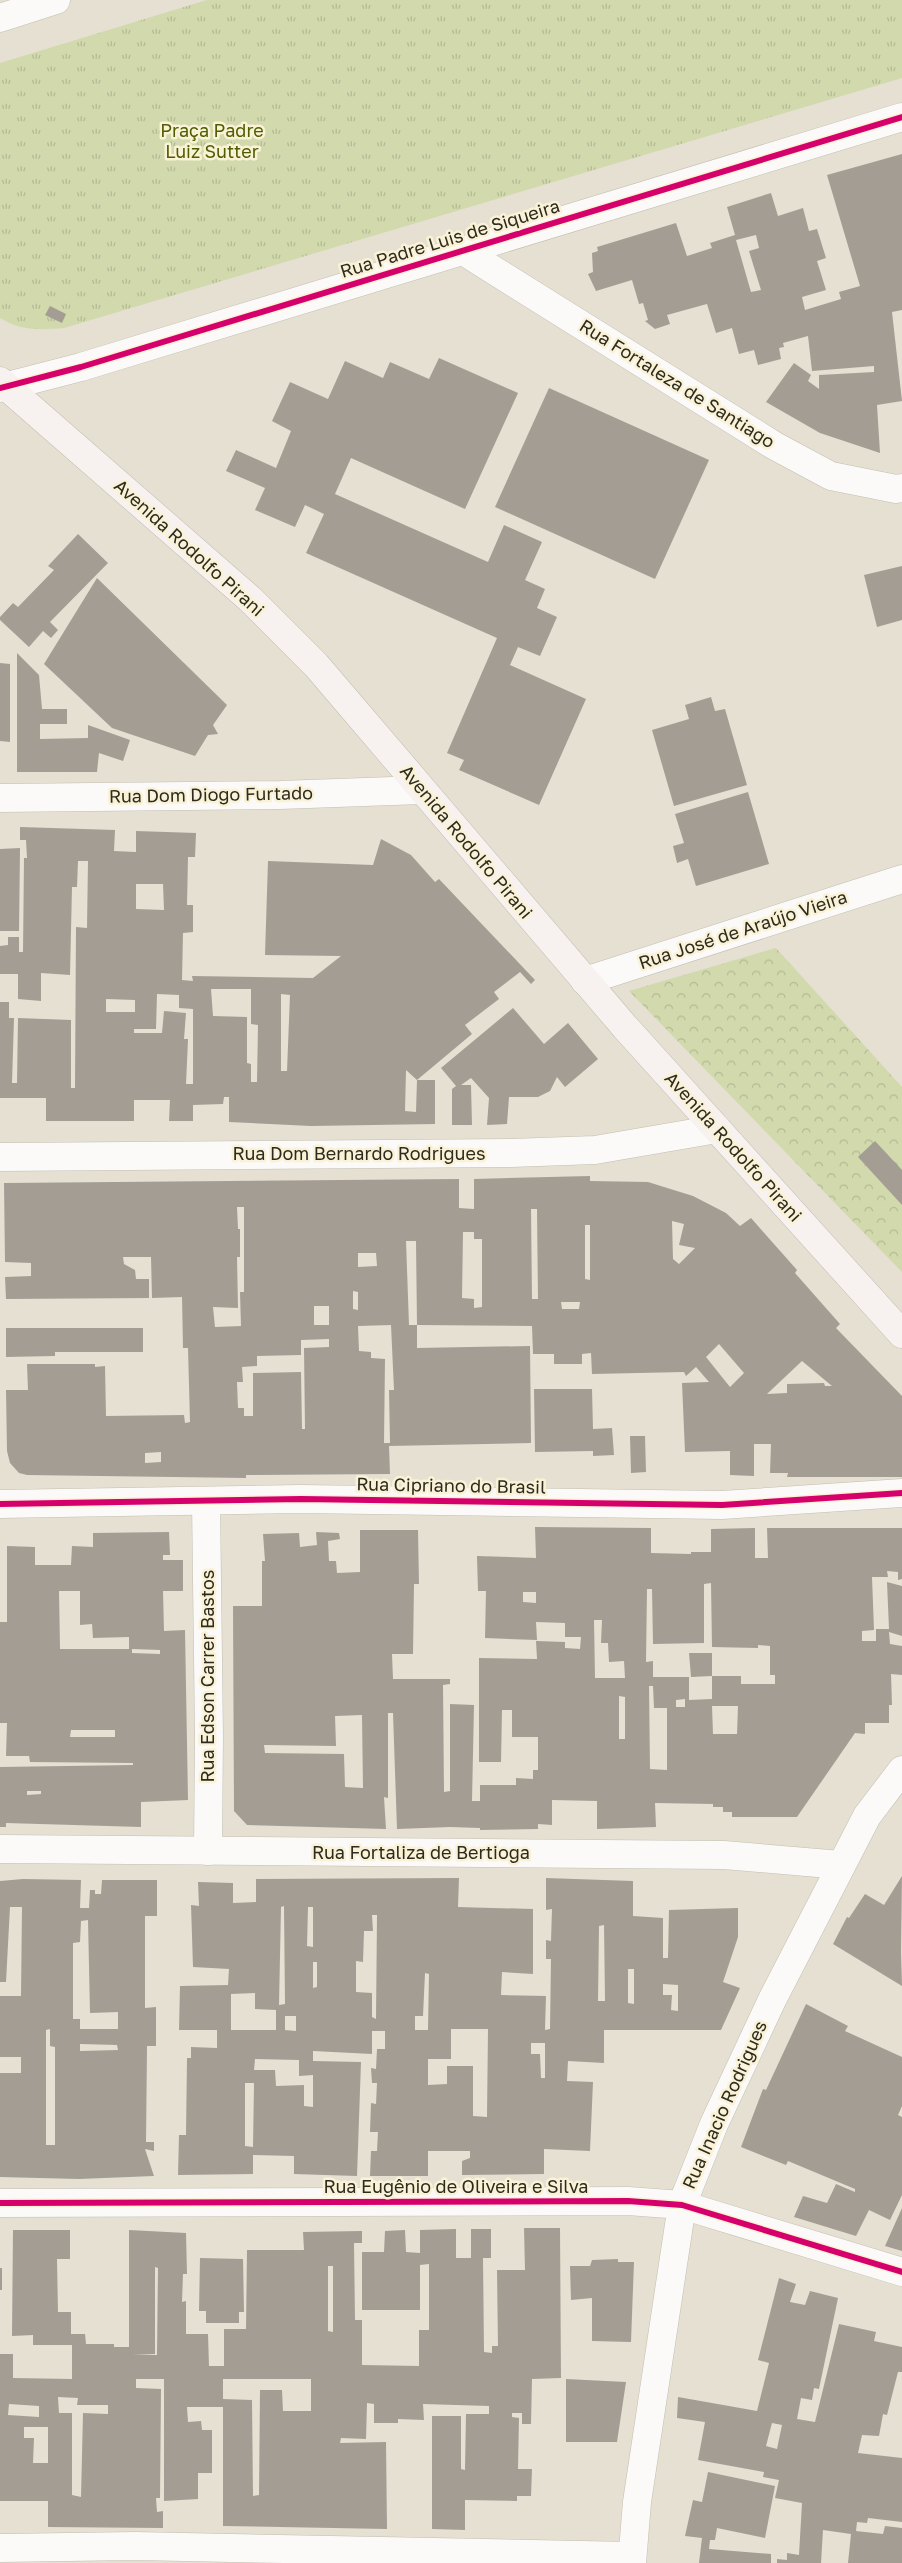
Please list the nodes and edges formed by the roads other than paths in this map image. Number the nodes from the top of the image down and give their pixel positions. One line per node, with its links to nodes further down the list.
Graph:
1 (56, 0): 2 (street)
2 (0, 18)
3 (902, 117): 4 (street, Rua Padre Luis de Siqueira)
4 (463, 251): 5 (street, Rua Padre Luis de Siqueira); 6 (street, Rua Fortaleza de Santiago)
5 (2, 385): 7 (main road, Avenida Rodolfo Pirani)
6 (902, 488)
7 (421, 790): 8 (street, Rua Dom Diogo Furtado); 10 (main road, Avenida Rodolfo Pirani)
8 (0, 798)
9 (902, 879): 10 (street, Rua José de Araújo Vieira)
10 (585, 980): 11 (main road, Avenida Rodolfo Pirani)
11 (716, 1129): 12 (street, Rua Dom Bernardo Rodrigues); 13 (main road, Avenida Rodolfo Pirani)
12 (0, 1157)
13 (902, 1334)
14 (902, 1493): 15 (street, Rua Cipriano do Brasil)
15 (206, 1501): 16 (street, Rua Cipriano do Brasil); 19 (street, Rua Edson Carrer Bastos)
16 (0, 1504)
17 (902, 1770): 20 (street, Rua Inacio Rodrigues)
18 (0, 1849): 19 (street, Rua Fortaliza de Bertioga)
19 (208, 1851): 20 (street, Rua Fortaliza de Bertioga)
20 (841, 1865): 22 (street, Rua Inacio Rodrigues)
21 (0, 2203): 22 (street, Rua Eugênio de Oliveira e Silva)
22 (682, 2205): 23 (street, Rua Eugênio de Oliveira e Silva); 25 (street, Rua Inacio Rodrigues)
23 (902, 2272)
24 (0, 2548): 25 (street)
25 (631, 2560)

